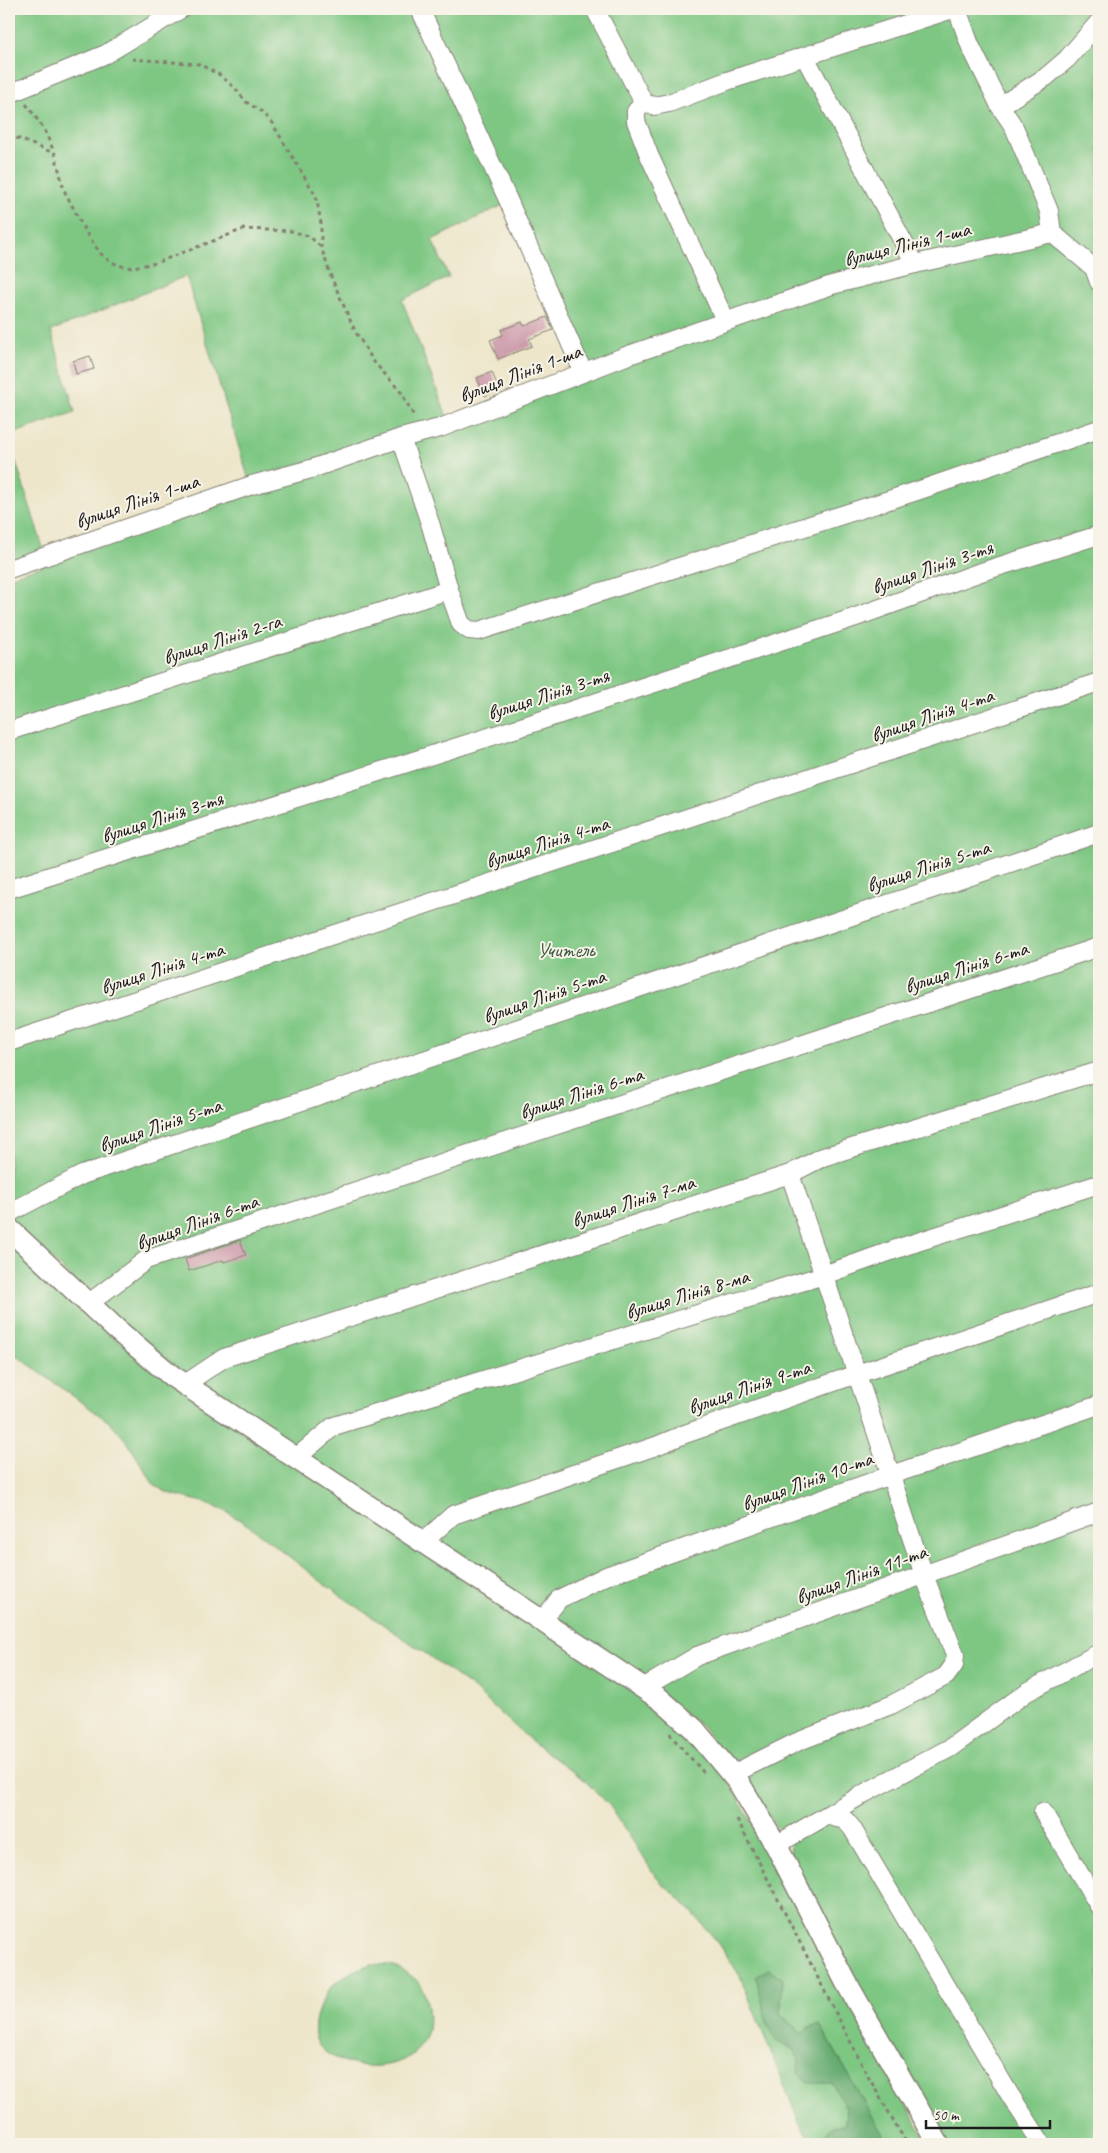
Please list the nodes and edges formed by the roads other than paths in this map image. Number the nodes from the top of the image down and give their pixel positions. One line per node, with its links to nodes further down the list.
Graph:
1 (181, 9): 8 (lane)
2 (420, 9): 15 (lane)
3 (595, 9): 9 (lane)
4 (952, 9): 7 (lane)
5 (957, 9): 10 (lane)
6 (1099, 22): 10 (lane)
7 (805, 57): 9 (lane); 12 (lane)
8 (12, 93)
9 (644, 102): 14 (lane)
10 (1000, 106): 11 (lane)
11 (1052, 232): 12 (lane, вулиця Лінія 1-ша); 13 (lane)
12 (915, 264): 14 (lane, вулиця Лінія 1-ша)
13 (1098, 273)
14 (726, 320): 15 (lane, вулиця Лінія 1-ша)
15 (583, 372): 17 (lane, вулиця Лінія 1-ша)
16 (1099, 429): 20 (lane)
17 (401, 438): 19 (lane, вулиця Лінія 1-ша); 20 (lane)
18 (1099, 535): 24 (lane, вулиця Лінія 3-тя)
19 (9, 569)
20 (449, 590): 22 (lane, вулиця Лінія 2-га)
21 (1099, 682): 26 (lane, вулиця Лінія 4-та)
22 (9, 731)
23 (1099, 833): 30 (lane, вулиця Лінія 5-та)
24 (9, 889)
25 (1099, 947): 34 (lane, вулиця Лінія 6-та)
26 (9, 1042)
27 (1099, 1071): 28 (lane, вулиця Лінія 7-ма)
28 (790, 1174): 32 (lane); 36 (lane, вулиця Лінія 7-ма)
29 (1099, 1184): 32 (lane, вулиця Лінія 8-ма)
30 (9, 1213)
31 (9, 1229): 34 (main road)
32 (824, 1275): 35 (lane); 38 (lane, вулиця Лінія 8-ма)
33 (1099, 1293): 35 (lane, вулиця Лінія 9-та)
34 (88, 1304): 36 (main road)
35 (857, 1374): 39 (lane); 41 (lane, вулиця Лінія 9-та)
36 (185, 1384): 38 (main road)
37 (1099, 1405): 39 (lane, вулиця Лінія 10-та)
38 (296, 1458): 41 (main road)
39 (891, 1475): 42 (lane); 43 (lane, вулиця Лінія 10-та)
40 (1099, 1512): 42 (lane, вулиця Лінія 11-та)
41 (423, 1542): 43 (main road)
42 (924, 1575): 45 (lane, вулиця Лінія 11-та); 46 (lane)
43 (542, 1621): 45 (main road)
44 (1099, 1654): 48 (lane)
45 (643, 1688): 46 (main road)
46 (734, 1774): 49 (main road)
47 (1043, 1812): 50 (lane)
48 (829, 1816): 49 (lane); 52 (lane)
49 (776, 1846): 51 (main road)
50 (1099, 1906)
51 (938, 2144)
52 (1042, 2144)

